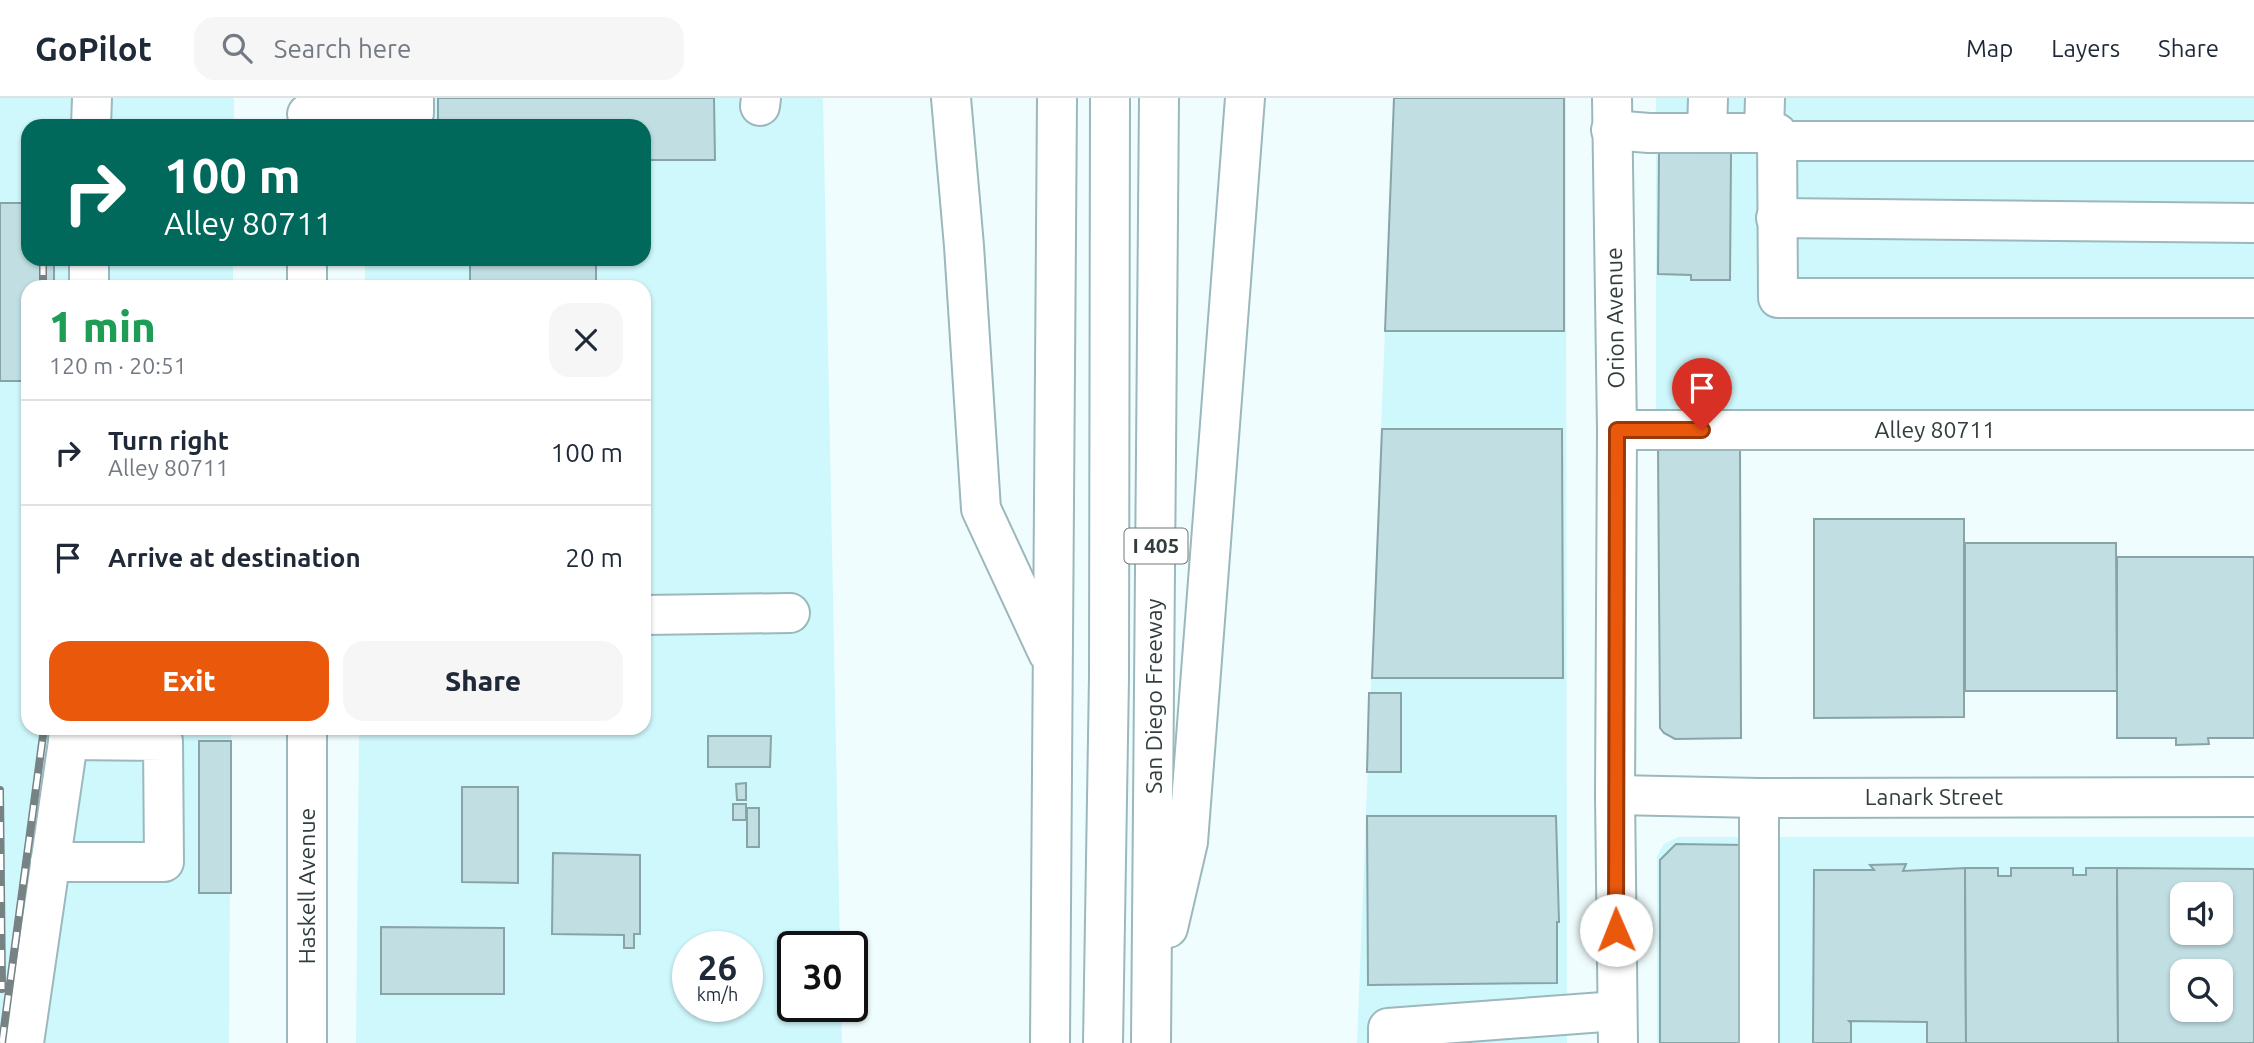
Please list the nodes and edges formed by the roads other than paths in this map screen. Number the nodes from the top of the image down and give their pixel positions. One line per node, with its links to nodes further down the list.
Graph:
1 (92, 98): 12 (main road)
2 (414, 98): 9 (main road)
3 (951, 98): 22 (main road)
4 (1058, 98): 22 (main road)
5 (1093, 98): 35 (main road)
6 (1110, 98): 36 (main road)
7 (1159, 98): 30 (main road, San Diego Freeway / I 405)
8 (1245, 98): 30 (main road)
9 (307, 113)
10 (1611, 114): 11 (main road); 18 (main road, Orion Avenue)
11 (1707, 116): 13 (main road)
12 (92, 119)
13 (1768, 124): 14 (main road); 15 (main road)
14 (2254, 141)
15 (1776, 218): 16 (main road); 17 (main road)
16 (2254, 223)
17 (2254, 299)
18 (1617, 430): 19 (main road, Alley 80711); 26 (main road, Orion Avenue)
19 (2254, 430)
20 (790, 613): 21 (main road)
21 (651, 615)
22 (1053, 665): 34 (main road)
23 (69, 735): 29 (main road)
24 (82, 735): 29 (main road)
25 (307, 735): 33 (main road, Haskell Avenue)
26 (1615, 795): 28 (main road, Lanark Street); 31 (main road, Orion Avenue)
27 (2254, 797): 28 (main road, Lanark Street)
28 (1759, 798): 39 (main road)
29 (50, 862): 32 (main road)
30 (1152, 995): 37 (main road, San Diego Freeway / I 405)
31 (1617, 1027): 38 (main road)
32 (24, 1043)
33 (307, 1043)
34 (1050, 1043)
35 (1084, 1043)
36 (1103, 1043)
37 (1151, 1043)
38 (1388, 1043)
39 (1759, 1043)

